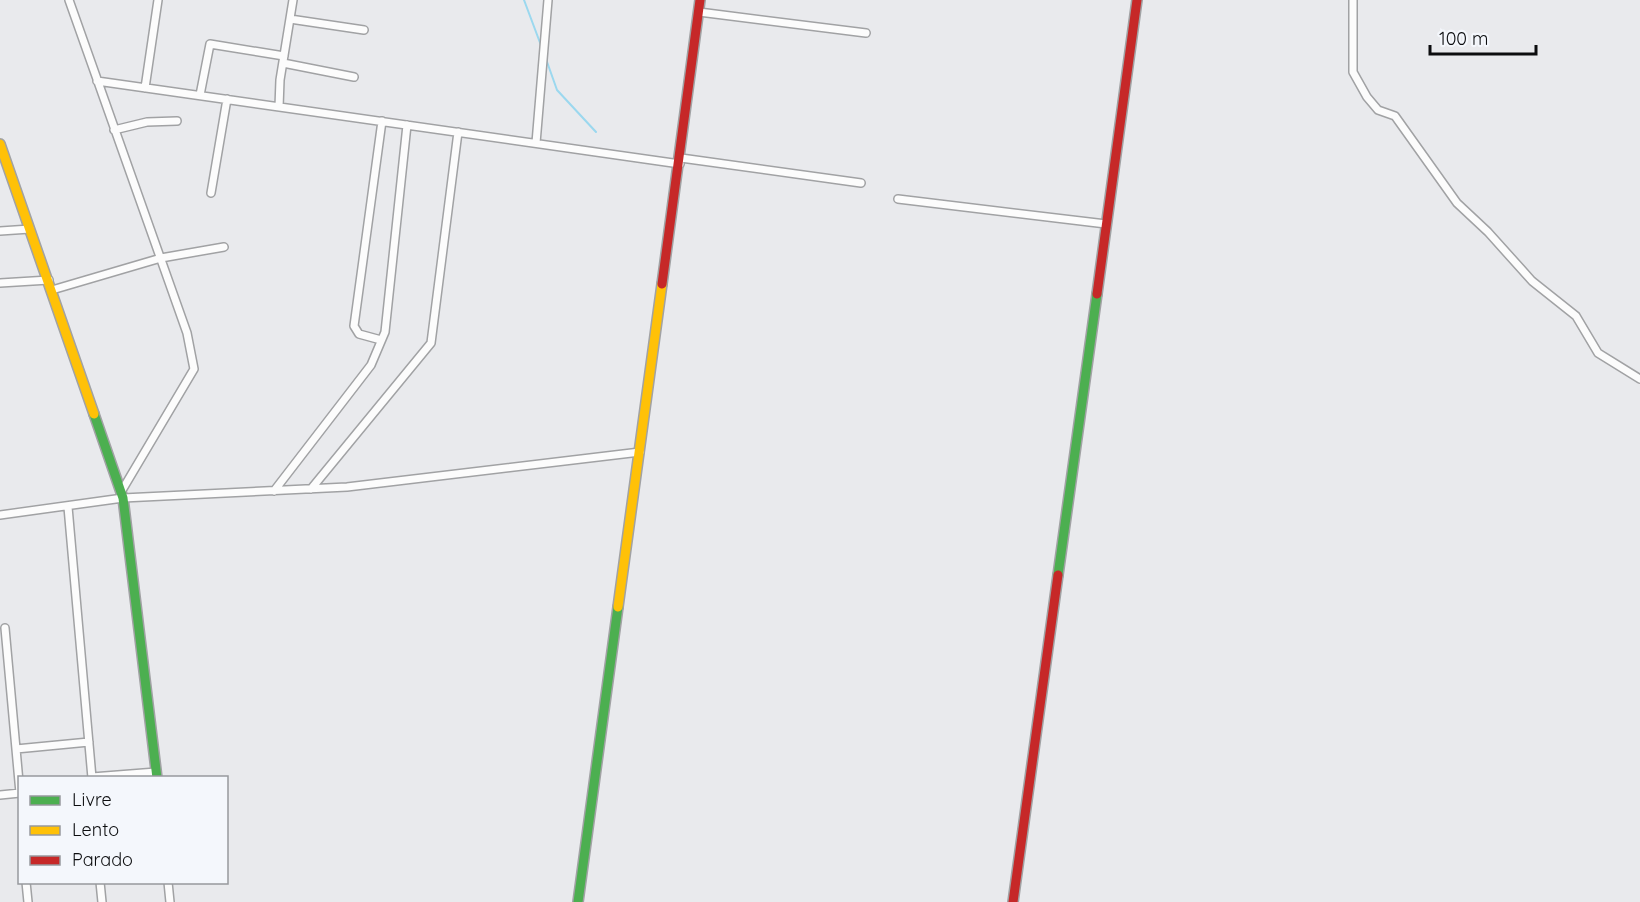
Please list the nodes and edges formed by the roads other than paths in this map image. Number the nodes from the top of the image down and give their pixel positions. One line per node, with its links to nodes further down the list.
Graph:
1 (69, 0): 14 (street)
2 (158, 0): 15 (street)
3 (293, 0): 9 (street)
4 (548, 0): 24 (street)
5 (700, 0): 8 (street)
6 (1137, 0): 30 (street)
7 (1353, 0): 39 (street)
8 (699, 12): 11 (street); 26 (street)
9 (290, 19): 10 (street); 12 (street)
10 (364, 30)
11 (866, 33)
12 (283, 59): 13 (street); 16 (street); 18 (street)
13 (354, 77)
14 (97, 81): 15 (street); 22 (street)
15 (146, 88): 16 (street)
16 (200, 95): 17 (street)
17 (227, 99): 18 (street); 28 (street)
18 (279, 106): 20 (street)
19 (177, 121): 22 (street)
20 (382, 121): 21 (street); 38 (street)
21 (407, 125): 23 (street); 38 (street)
22 (114, 130): 34 (street)
23 (458, 132): 24 (street); 41 (street)
24 (536, 143): 26 (street)
25 (0, 144): 31 (street)
26 (680, 161): 27 (street); 40 (street)
27 (861, 183)
28 (211, 193)
29 (898, 199): 30 (street)
30 (1106, 224): 62 (street)
31 (30, 229): 32 (street); 35 (street)
32 (0, 231)
33 (224, 247): 34 (street)
34 (161, 258): 37 (street); 43 (street)
35 (49, 280): 36 (street); 37 (street)
36 (0, 283)
37 (52, 290): 43 (street)
38 (381, 340): 42 (street)
39 (1640, 379)
40 (640, 452): 41 (street); 61 (street)
41 (311, 489): 42 (street)
42 (274, 491): 43 (street)
43 (122, 495): 44 (street); 49 (street)
44 (68, 507): 45 (street); 47 (street)
45 (0, 515)
46 (5, 628): 48 (street)
47 (89, 742): 48 (street); 51 (street)
48 (16, 749): 50 (street)
49 (157, 775): 52 (street)
50 (18, 776)
51 (92, 776)
52 (124, 776)
53 (18, 793): 54 (street)
54 (0, 795)
55 (26, 884): 58 (street)
56 (100, 884): 59 (street)
57 (168, 884): 60 (street)
58 (28, 902)
59 (102, 902)
60 (170, 902)
61 (578, 902)
62 (1013, 902)

